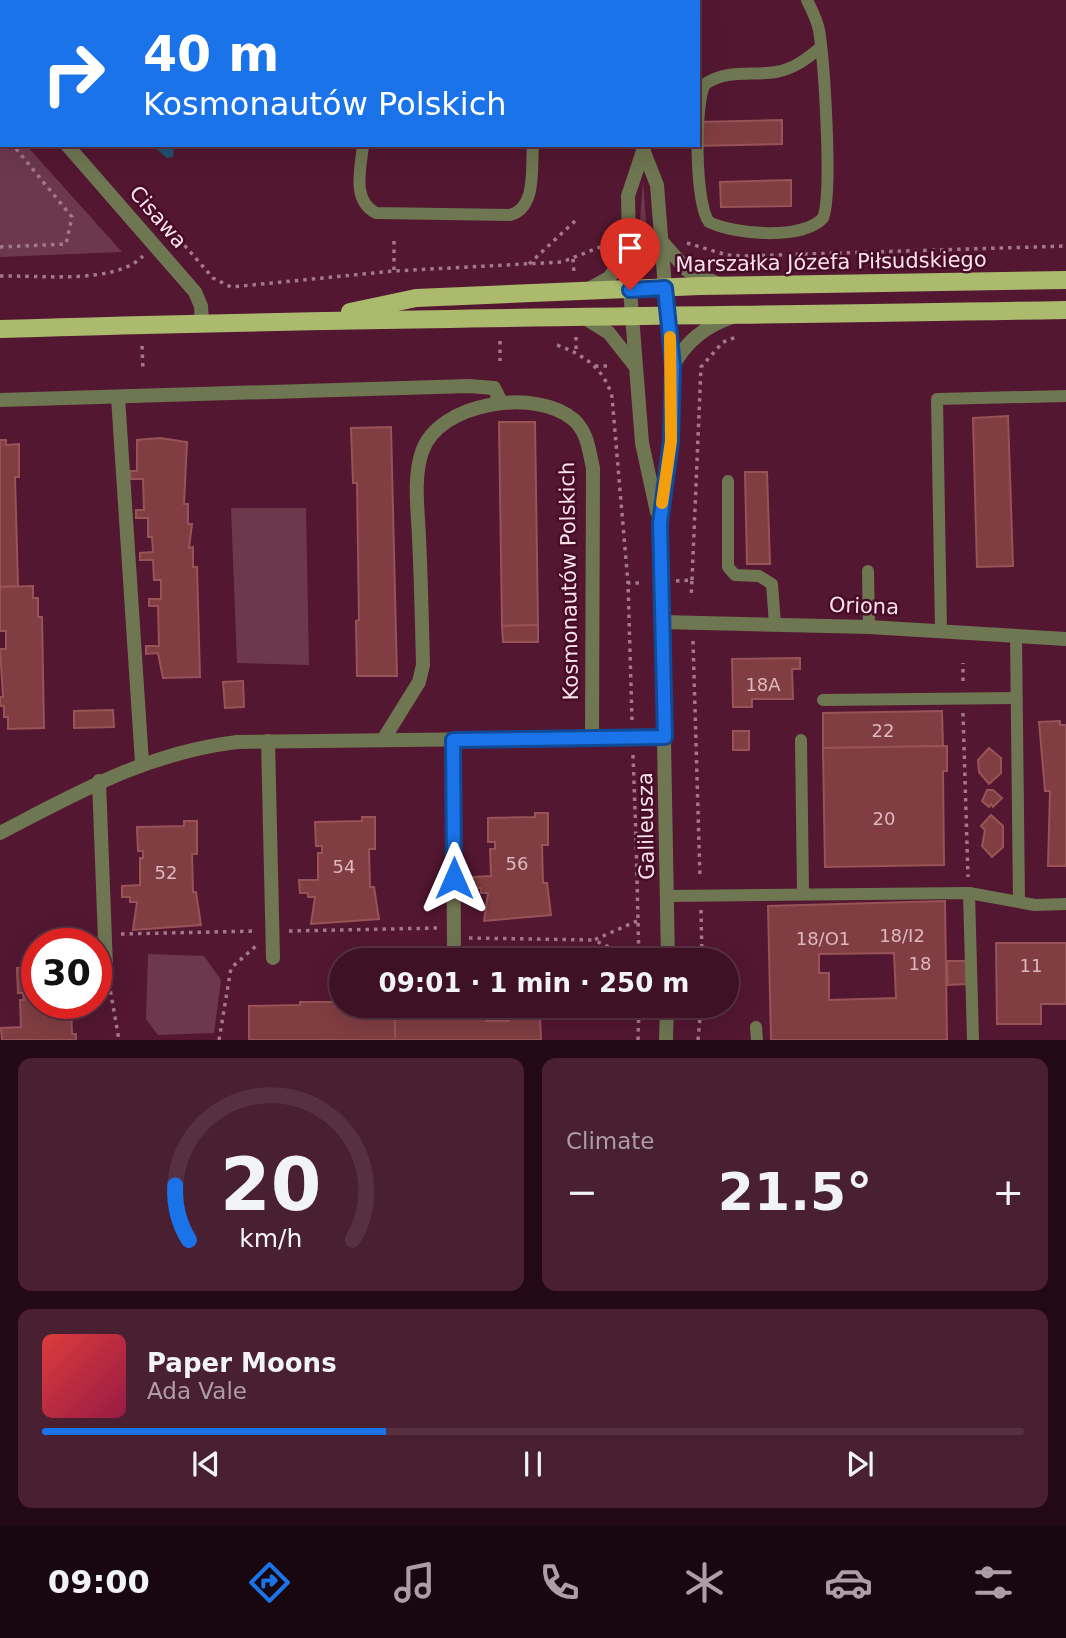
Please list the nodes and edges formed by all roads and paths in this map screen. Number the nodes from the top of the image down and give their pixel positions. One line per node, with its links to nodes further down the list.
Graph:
1 (807, 0): 2 (lane)
2 (821, 47): 3 (lane); 8 (lane)
3 (700, 102)
4 (15, 147): 18 (path)
5 (69, 147): 15 (street, Cisawa)
6 (363, 147): 7 (lane)
7 (533, 147)
8 (700, 147)
9 (642, 148): 13 (street, Galileusza); 16 (street, Galileusza)
10 (575, 220): 20 (path)
11 (394, 241): 21 (path)
12 (613, 242): 19 (path)
13 (663, 243): 25 (street); 26 (street, Galileusza)
14 (678, 243): 17 (path)
15 (155, 245): 21 (path); 22 (path); 34 (street, Cisawa)
16 (629, 246): 24 (street); 27 (street, Galileusza)
17 (1066, 246)
18 (0, 247)
19 (573, 259): 20 (path); 24 (path)
20 (528, 264): 21 (path)
21 (394, 271)
22 (0, 276)
23 (1066, 280): 25 (main road, Marszałka Józefa Piłsudskiego)
24 (579, 284): 27 (main road, Marszałka Józefa Piłsudskiego); 32 (main road, Marszałka Józefa Piłsudskiego)
25 (728, 286): 26 (main road, Marszałka Józefa Piłsudskiego)
26 (665, 288): 27 (main road, Marszałka Józefa Piłsudskiego); 30 (street, Galileusza)
27 (630, 290): 29 (street, Galileusza)
28 (1066, 310): 31 (main road, Marszałka Józefa Piłsudskiego)
29 (632, 316): 30 (main road, Marszałka Józefa Piłsudskiego); 33 (main road, Marszałka Józefa Piłsudskiego); 43 (street, Galileusza)
30 (668, 316): 31 (main road, Marszałka Józefa Piłsudskiego); 44 (street, Galileusza)
31 (735, 316): 44 (street)
32 (306, 322): 33 (main road, Marszałka Józefa Piłsudskiego); 34 (main road, Marszałka Józefa Piłsudskiego)
33 (578, 322): 40 (path); 43 (street)
34 (202, 323): 35 (main road, Marszałka Józefa Piłsudskiego)
35 (0, 329)
36 (744, 334): 53 (path)
37 (500, 341): 41 (path)
38 (557, 345): 40 (path)
39 (142, 346): 45 (path)
40 (576, 352): 42 (path)
41 (500, 362)
42 (595, 366): 43 (path); 55 (path)
43 (628, 366): 51 (street, Galileusza)
44 (673, 366): 51 (street, Galileusza)
45 (143, 371)
46 (1066, 396): 61 (lane)
47 (118, 397): 48 (street, Kosmonautów Polskich); 49 (street, Kosmonautów Polskich); 76 (street)
48 (0, 400)
49 (501, 402): 70 (street, Kosmonautów Polskich); 71 (street, Kosmonautów Polskich)
50 (728, 481): 59 (lane)
51 (660, 523): 58 (street, Galileusza)
52 (868, 571): 60 (lane)
53 (692, 580): 54 (path); 57 (path)
54 (683, 581)
55 (628, 583): 56 (path); 68 (path)
56 (636, 583)
57 (691, 598)
58 (661, 622): 59 (street, Oriona); 69 (street, Galileusza)
59 (775, 624): 60 (street, Oriona)
60 (869, 627): 61 (street, Oriona)
61 (941, 630): 62 (street, Oriona)
62 (1016, 636): 63 (street, Oriona); 66 (lane)
63 (1066, 639)
64 (693, 641): 83 (path)
65 (963, 698): 66 (lane); 67 (lane); 82 (path)
66 (1015, 698): 85 (lane)
67 (823, 700)
68 (632, 716)
69 (665, 737): 70 (street); 84 (street, Galileusza)
70 (592, 738): 72 (street)
71 (383, 740): 72 (street); 74 (street)
72 (453, 740): 90 (street)
73 (801, 740): 81 (lane)
74 (268, 741): 76 (street); 89 (street)
75 (634, 758): 79 (path)
76 (142, 763): 77 (street)
77 (99, 781): 78 (street); 88 (street)
78 (0, 833)
79 (636, 838): 80 (path); 87 (path)
80 (651, 838)
81 (803, 892): 82 (lane); 83 (lane)
82 (969, 893): 85 (lane); 107 (lane)
83 (701, 895): 84 (lane); 96 (path)
84 (668, 896): 95 (street, Galileusza)
85 (1019, 902): 86 (lane)
86 (1066, 904)
87 (637, 920): 91 (path); 94 (path)
88 (105, 928)
89 (273, 931): 97 (street); 103 (path)
90 (454, 933): 91 (path); 92 (street)
91 (594, 940): 93 (path)
92 (454, 948)
93 (611, 948)
94 (638, 948)
95 (668, 948)
96 (702, 948)
97 (273, 958)
98 (112, 1001): 102 (path)
99 (639, 1018): 104 (path)
100 (667, 1018): 105 (street)
101 (700, 1018): 106 (path)
102 (119, 1040)
103 (219, 1040)
104 (638, 1040)
105 (666, 1040)
106 (698, 1040)
107 (973, 1040)

